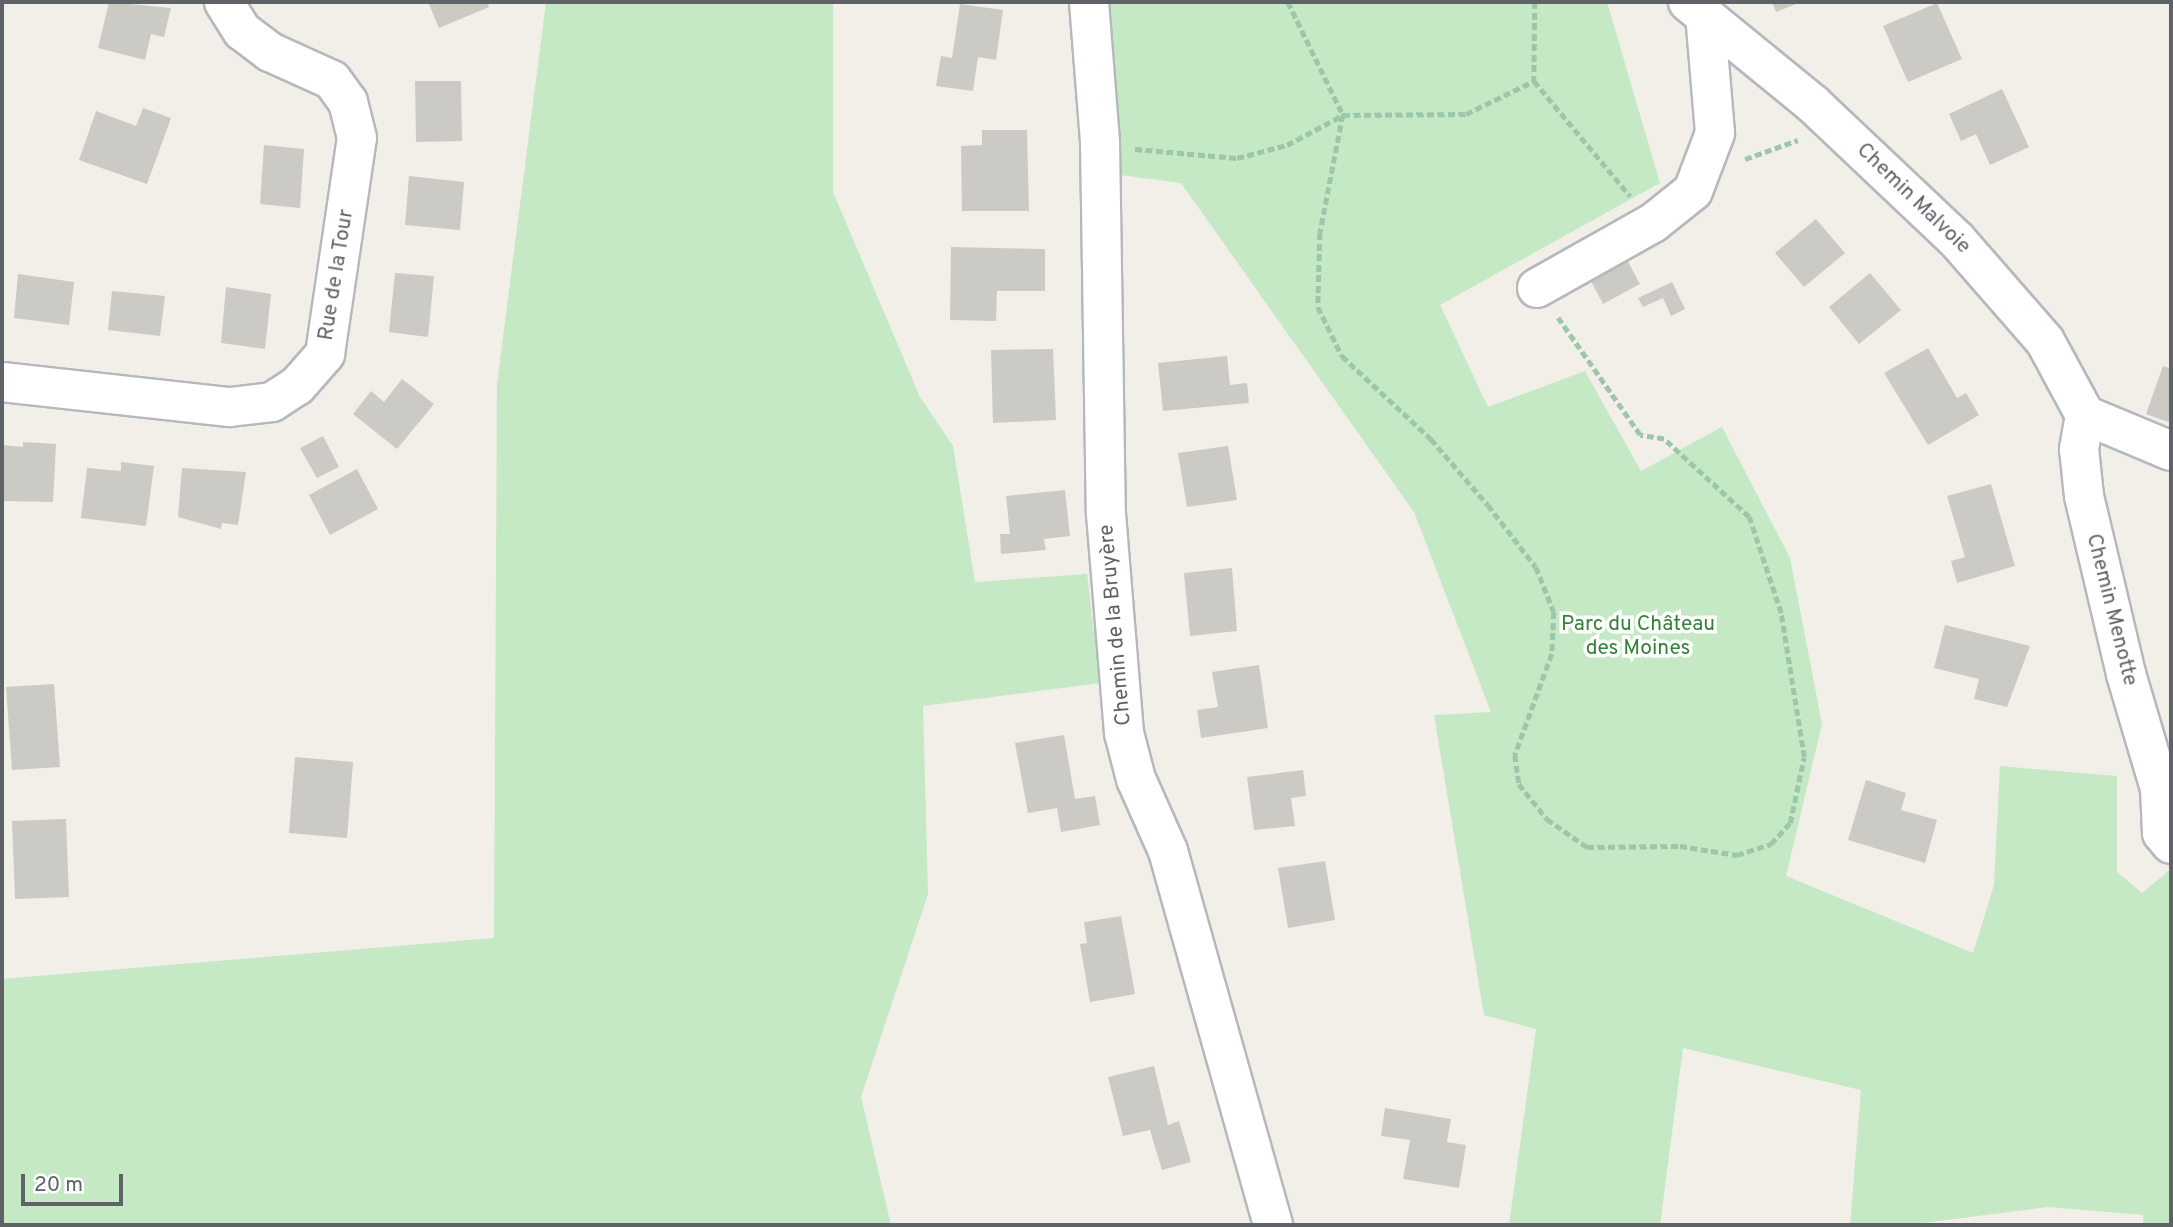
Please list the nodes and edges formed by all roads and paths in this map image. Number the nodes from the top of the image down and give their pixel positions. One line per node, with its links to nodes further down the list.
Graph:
1 (224, 2): 13 (street, Rue de la Tour)
2 (1089, 2): 9 (street, Chemin de la Bruyère)
3 (1288, 2): 7 (path)
4 (1535, 2): 6 (path)
5 (1697, 8): 8 (street, Chemin Malvoie); 10 (street, Chemin Malvoie)
6 (1534, 81): 7 (path); 11 (path)
7 (1343, 115): 9 (path); 12 (path)
8 (1846, 135): 10 (path); 14 (street, Chemin Malvoie)
9 (1100, 142): 18 (street, Chemin de la Bruyère)
10 (1693, 191): 11 (street)
11 (1653, 223): 12 (street)
12 (1537, 288)
13 (2, 382)
14 (2085, 415): 15 (street); 16 (street, Chemin Menotte)
15 (2171, 451)
16 (2166, 793): 17 (street, Chemin Menotte)
17 (2171, 844)
18 (1273, 1225)

